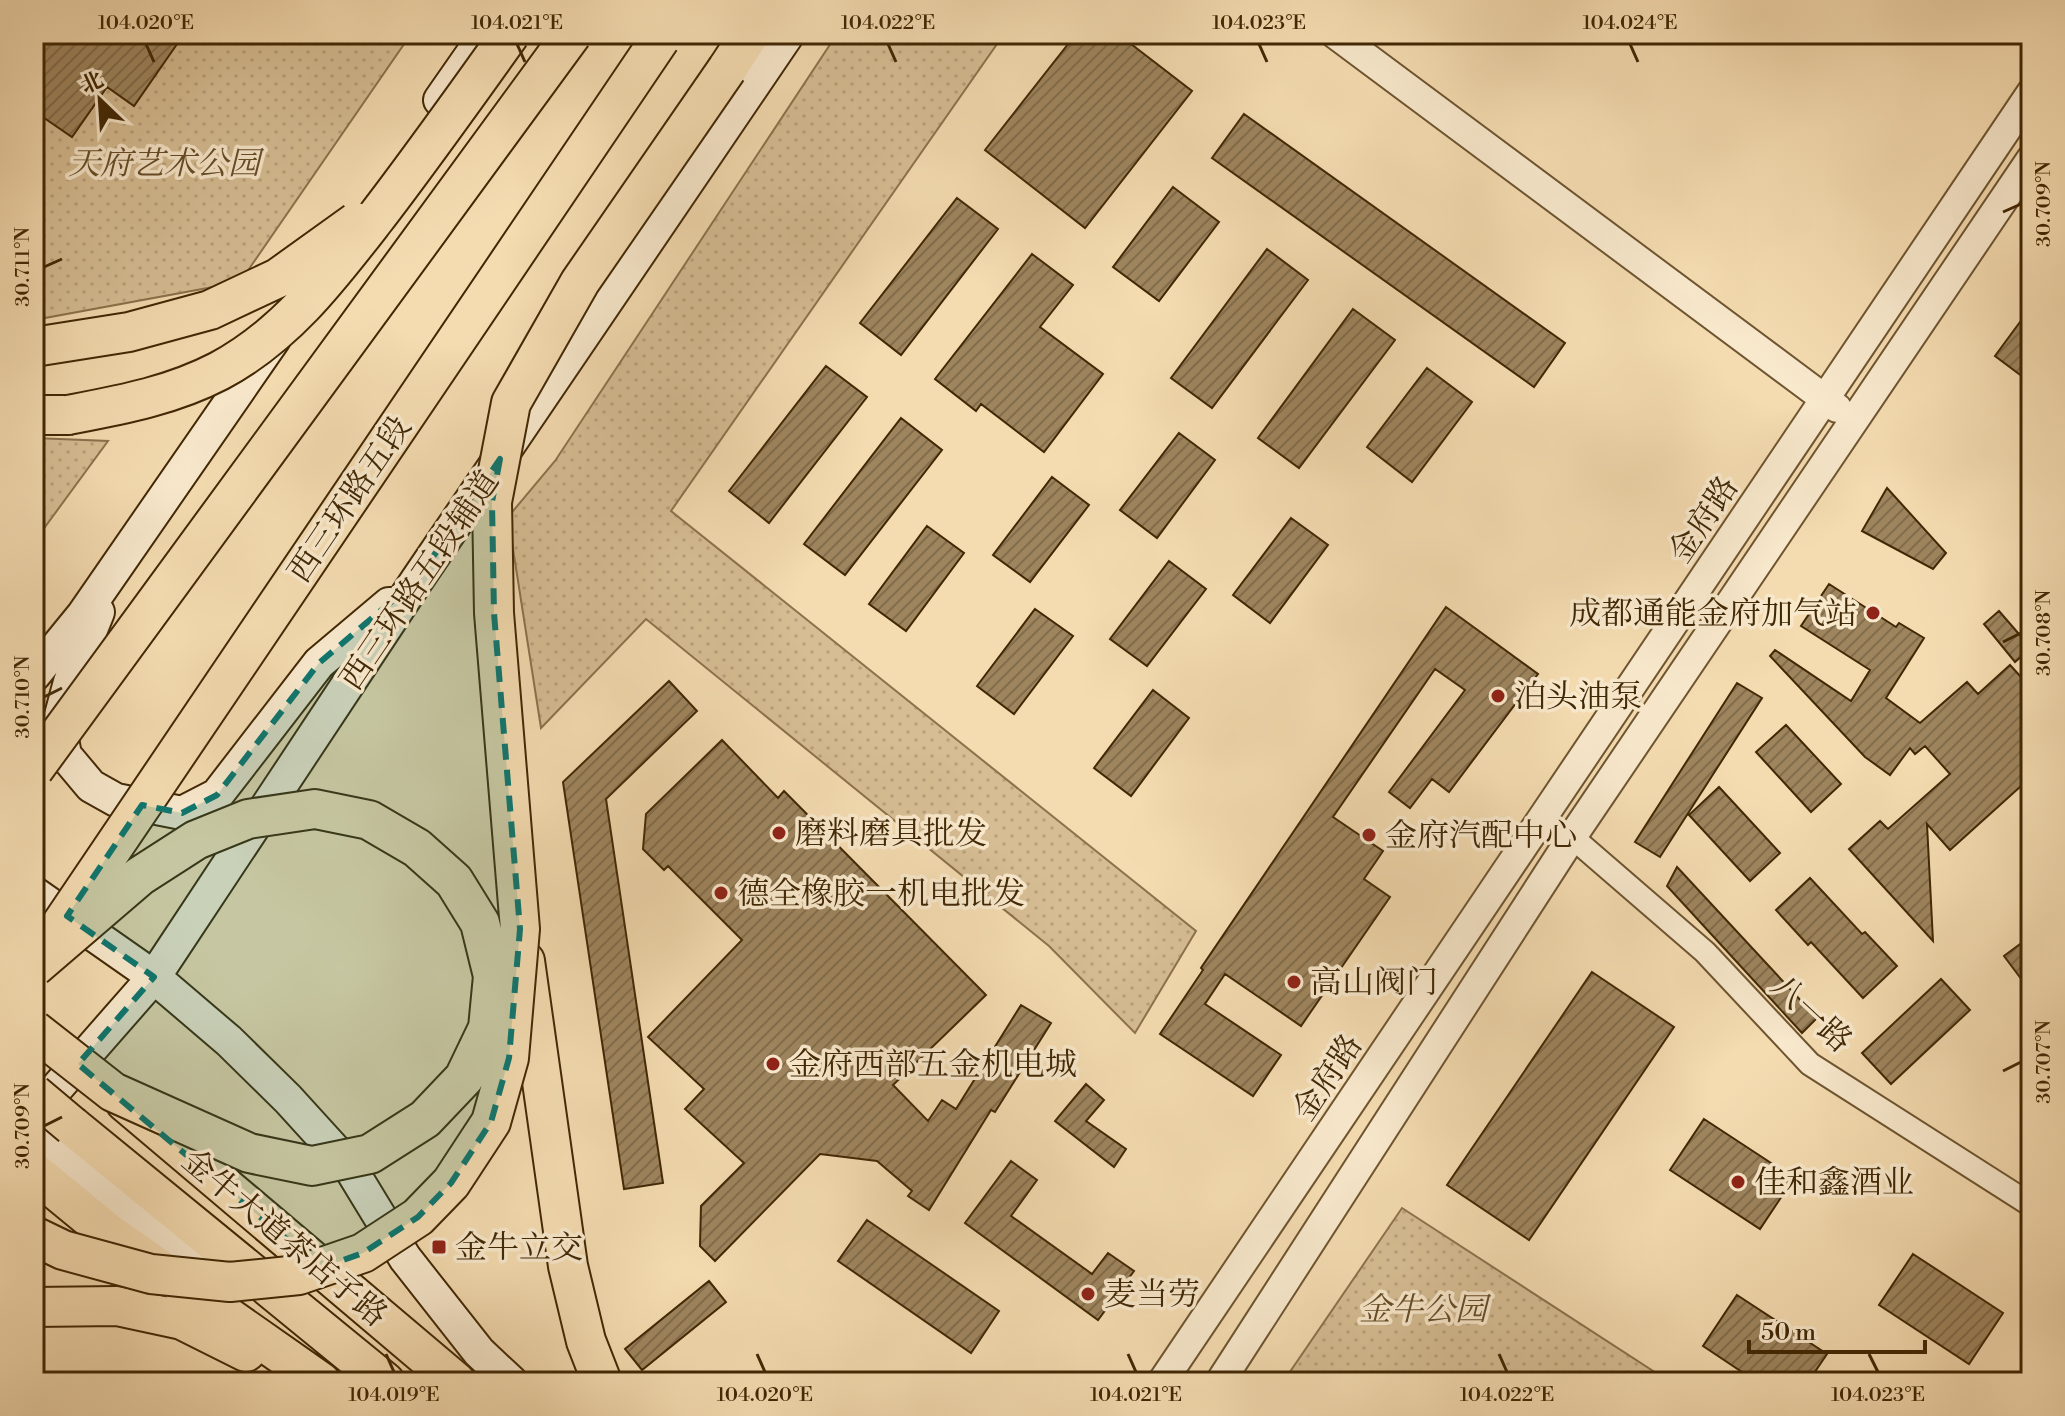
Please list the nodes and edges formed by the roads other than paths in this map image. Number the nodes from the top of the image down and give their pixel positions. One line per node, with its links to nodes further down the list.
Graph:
1 (486, 34): 15 (main road)
2 (510, 34): 10 (highway, bridge)
3 (572, 34): 18 (highway, bridge)
4 (750, 34): 21 (highway, bridge)
5 (788, 34): 16 (main road, 西三环路五段辅道)
6 (1335, 34): 12 (street)
7 (662, 37): 22 (highway, 西三环路五段, bridge)
8 (2031, 93): 12 (street, 金府路)
9 (2031, 159): 14 (street)
10 (414, 169): 11 (highway, bridge); 13 (highway, bridge)
11 (34, 347)
12 (1825, 399): 14 (street); 41 (street, 金府路)
13 (34, 415)
14 (1854, 421): 19 (street)
15 (116, 568): 16 (main road); 17 (main road)
16 (417, 580): 23 (main road, 西三环路五段辅道)
17 (34, 675)
18 (34, 769)
19 (1572, 837): 31 (street, 八一路); 42 (street)
20 (34, 893): 23 (main road)
21 (520, 929): 32 (highway, bridge); 40 (highway, bridge)
22 (34, 966): 25 (highway, bridge)
23 (154, 977): 27 (main road, 西三环路五段辅道); 39 (main road)
24 (34, 1030): 25 (highway, bridge)
25 (113, 1092): 38 (highway, 金牛大道茶店子路, bridge)
26 (34, 1094): 37 (highway, 金牛大道茶店子路, bridge)
27 (34, 1114)
28 (34, 1133): 30 (street)
29 (34, 1172): 35 (highway, bridge)
30 (116, 1202): 36 (main road)
31 (2031, 1205)
32 (34, 1236)
33 (34, 1307): 34 (highway)
34 (305, 1382)
35 (321, 1382)
36 (335, 1382)
37 (385, 1382)
38 (456, 1382)
39 (511, 1382)
40 (602, 1382)
41 (1162, 1382)
42 (1220, 1382)

